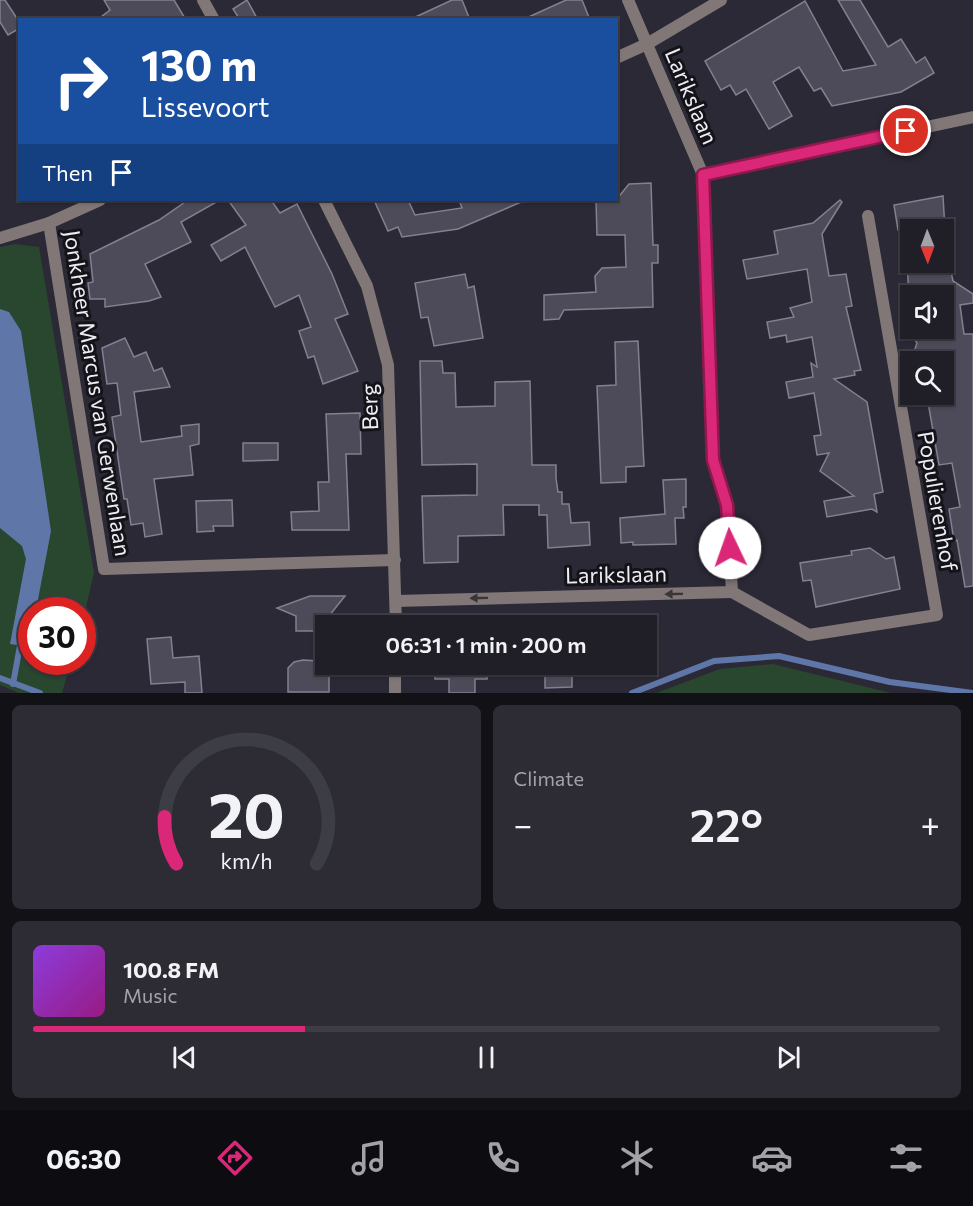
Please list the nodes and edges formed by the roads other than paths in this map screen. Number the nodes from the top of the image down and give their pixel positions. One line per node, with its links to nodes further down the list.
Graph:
1 (203, 0): 4 (street)
2 (628, 0): 5 (street, Larikslaan)
3 (721, 0): 5 (street)
4 (213, 18)
5 (647, 44): 6 (street); 8 (street, Larikslaan)
6 (618, 57)
7 (973, 117): 8 (street)
8 (703, 175): 15 (street, Larikslaan)
9 (98, 201): 12 (street)
10 (324, 201): 14 (street, Berg)
11 (868, 216): 15 (street, Populierenhof)
12 (49, 224): 13 (street); 14 (street, Jonkheer Marcus van Gerwenlaan)
13 (0, 238)
14 (395, 560): 16 (street, Berg)
15 (732, 592): 16 (street, Larikslaan, one-way to 16)
16 (396, 601): 17 (street, Berg)
17 (396, 615)
18 (395, 675): 19 (street)
19 (395, 693)

